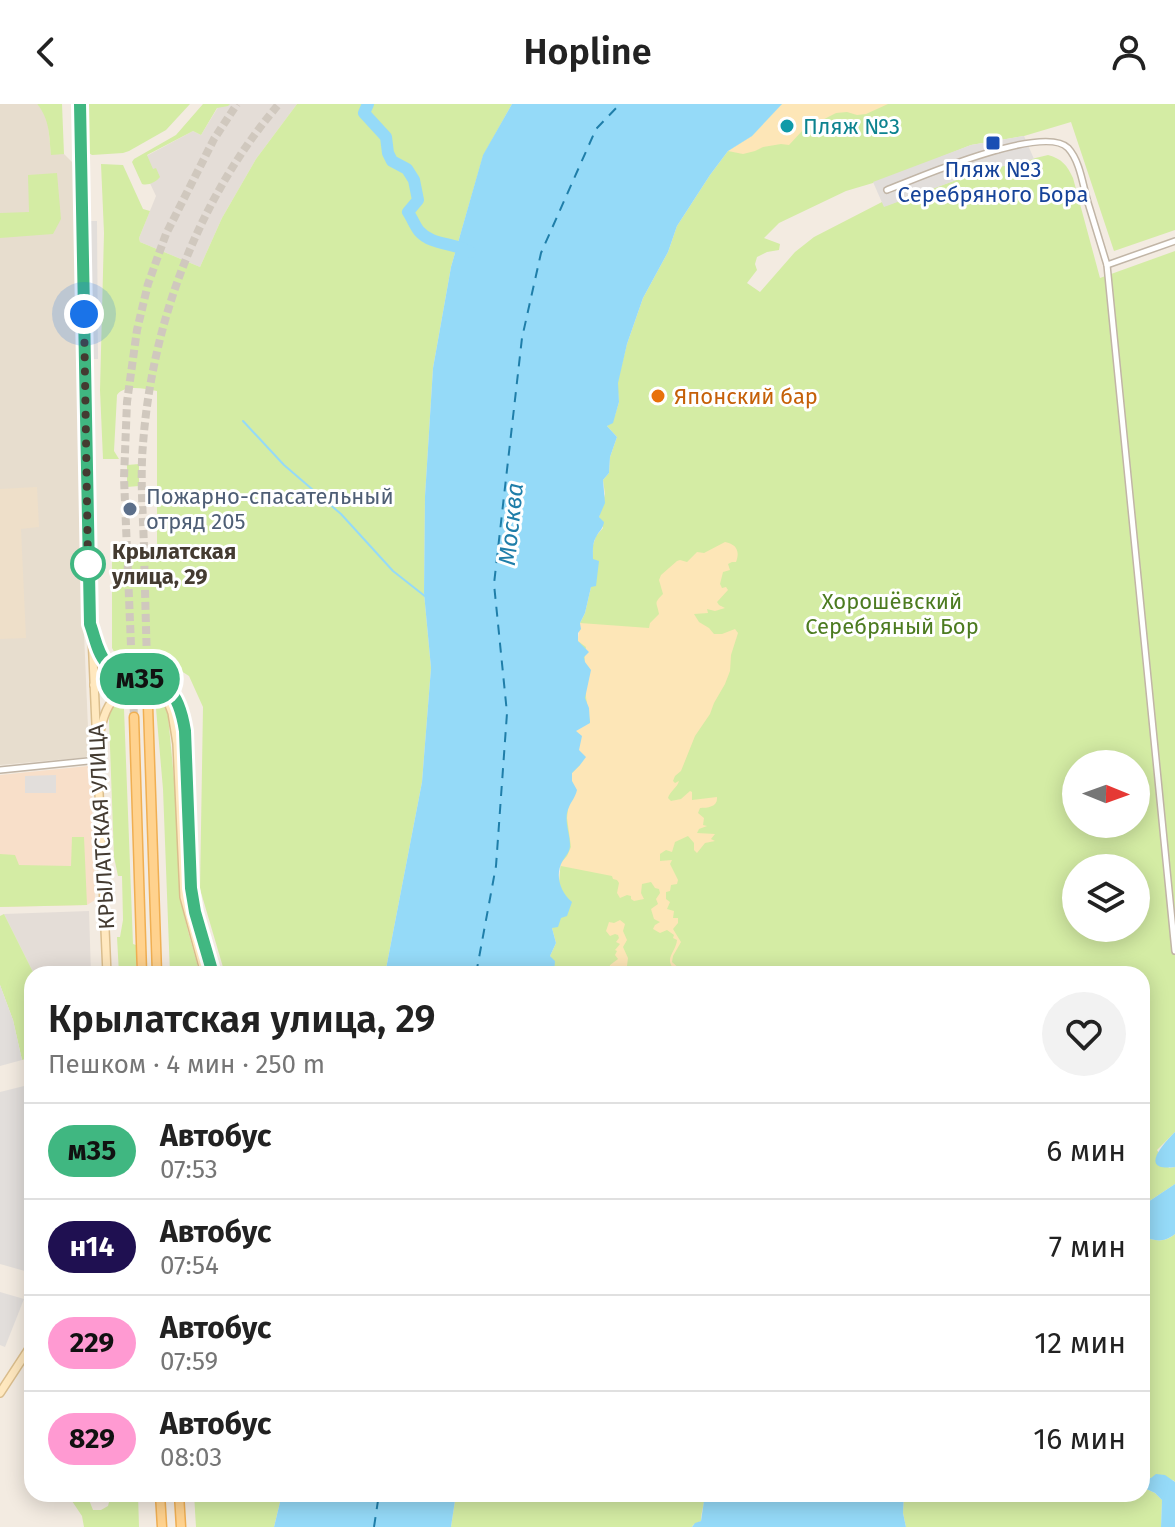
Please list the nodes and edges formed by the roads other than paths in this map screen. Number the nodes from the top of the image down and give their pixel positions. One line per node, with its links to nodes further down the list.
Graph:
1 (80, 104): 5 (main road, КРЫЛАТСКАЯ УЛИЦА)
2 (887, 190): 4 (street)
3 (1175, 241): 4 (street)
4 (1107, 265): 13 (street)
5 (90, 624): 6 (main road); 7 (main road, КРЫЛАТСКАЯ УЛИЦА)
6 (137, 683): 7 (main road); 10 (main road); 17 (main road); 18 (main road)
7 (94, 685): 10 (main road, КРЫЛАТСКАЯ УЛИЦА)
8 (148, 706): 16 (main road)
9 (134, 717): 15 (main road)
10 (97, 746): 11 (main road, КРЫЛАТСКАЯ УЛИЦА)
11 (98, 760): 12 (street); 14 (main road, КРЫЛАТСКАЯ УЛИЦА)
12 (0, 770)
13 (1175, 951)
14 (107, 966)
15 (142, 966)
16 (157, 966)
17 (203, 966)
18 (211, 966)
19 (24, 1356): 20 (main road)
20 (0, 1393)
21 (160, 1502): 23 (main road)
22 (179, 1502): 24 (main road)
23 (162, 1527)
24 (181, 1527)

